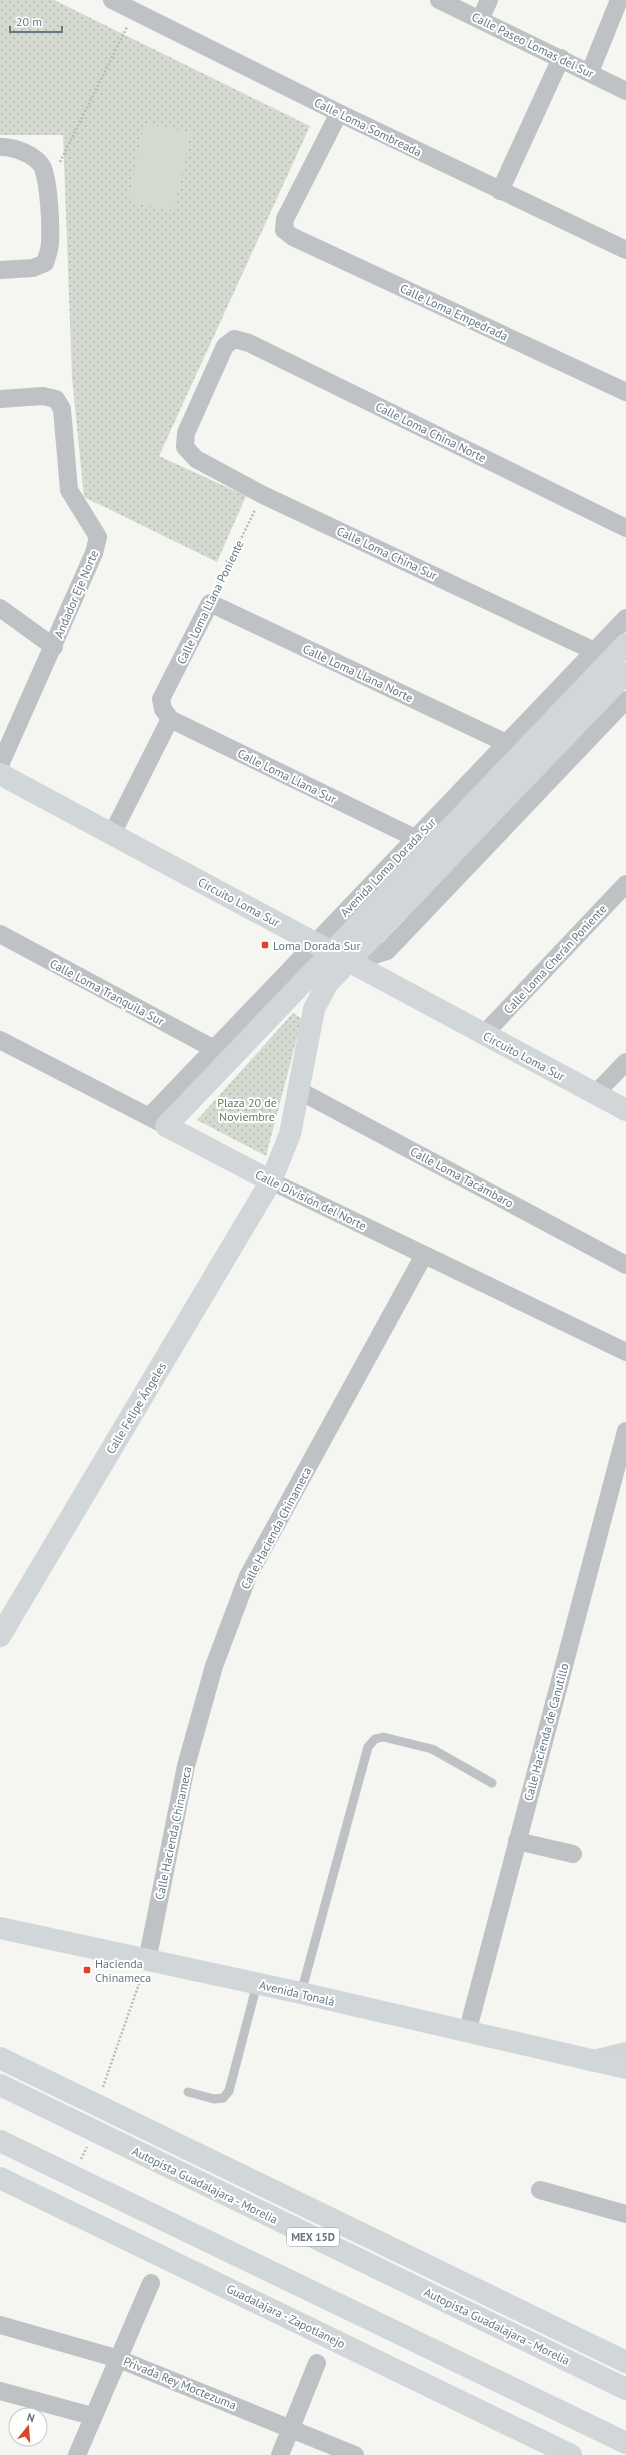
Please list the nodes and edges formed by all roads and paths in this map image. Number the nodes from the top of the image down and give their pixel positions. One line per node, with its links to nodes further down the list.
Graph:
1 (112, 0): 5 (street, Calle Loma Sombreada)
2 (439, 0): 6 (street, Calle Paseo Lomas del Sur)
3 (489, 0): 6 (street)
4 (618, 0): 8 (street)
5 (134, 5): 10 (street, Calle Loma Sombreada); 12 (path)
6 (480, 20): 7 (street, Calle Paseo Lomas del Sur)
7 (561, 58): 8 (street, Calle Paseo Lomas del Sur); 13 (street)
8 (590, 72): 9 (street, Calle Paseo Lomas del Sur)
9 (626, 91)
10 (339, 113): 13 (street, Calle Loma Sombreada); 16 (street, Calle Loma Empedrada)
11 (0, 146): 12 (street)
12 (46, 186): 15 (street)
13 (500, 191): 14 (street, Calle Loma Sombreada)
14 (626, 250)
15 (0, 270)
16 (626, 392)
17 (0, 399): 25 (street, Andador Eje Norte)
18 (185, 447): 19 (street, Calle Loma China Sur); 20 (street, Calle Loma China Norte)
19 (263, 495): 21 (path, Calle Loma Llana Poniente); 26 (street, Calle Loma China Sur)
20 (626, 528)
21 (210, 603): 29 (street, Calle Loma Llana Poniente); 30 (street, Calle Loma Llana Norte)
22 (0, 608): 25 (street)
23 (626, 618): 26 (street, Avenida Loma Dorada Sur)
24 (626, 644): 37 (main road, Avenida Loma Dorada Sur)
25 (54, 647): 31 (street, Andador Eje Norte)
26 (594, 651): 30 (street, Avenida Loma Dorada Sur)
27 (626, 673): 37 (main road, Avenida Loma Dorada Sur)
28 (626, 700): 37 (street, Avenida Loma Dorada Sur)
29 (166, 714): 33 (street, Calle Loma Llana Poniente); 34 (street, Calle Loma Llana Sur)
30 (506, 743): 34 (street, Avenida Loma Dorada Sur)
31 (0, 765)
32 (0, 774): 33 (main road, Circuito Loma Sur)
33 (112, 834): 37 (main road, Circuito Loma Sur)
34 (416, 838): 37 (street, Avenida Loma Dorada Sur)
35 (626, 884): 38 (street, Calle Loma Cherán Poniente)
36 (0, 934): 40 (street, Calle Loma Tranquila Sur)
37 (332, 952): 38 (main road, Circuito Loma Sur); 40 (street, Avenida Loma Dorada Sur); 42 (main road, Avenida Loma Dorada Sur); 45 (main road, Avenida Loma Dorada Sur)
38 (484, 1034): 43 (main road, Circuito Loma Sur)
39 (0, 1040): 45 (street, Calle División del Norte)
40 (214, 1049): 45 (street, Avenida Loma Dorada Sur)
41 (626, 1062): 43 (street)
42 (298, 1090): 46 (main road, Avenida Loma Dorada Sur); 48 (street, Calle Loma Tacámbaro)
43 (595, 1094): 44 (main road, Circuito Loma Sur)
44 (626, 1110)
45 (157, 1121): 46 (main road, Calle División del Norte)
46 (271, 1181): 47 (street, Calle División del Norte); 51 (main road, Calle Felipe Ángeles)
47 (424, 1255): 49 (street, Calle División del Norte); 56 (street, Calle Hacienda Chinameca)
48 (626, 1265)
49 (626, 1352)
50 (626, 1431): 53 (street, Calle Hacienda de Canutillo)
51 (0, 1636)
52 (492, 1783): 58 (lane)
53 (518, 1841): 54 (street); 59 (street, Calle Hacienda de Canutillo)
54 (573, 1854)
55 (0, 1928): 56 (main road, Avenida Tonalá)
56 (147, 1961): 57 (main road, Avenida Tonalá); 63 (path)
57 (257, 1984): 58 (main road, Avenida Tonalá); 64 (lane)
58 (301, 1993): 59 (main road, Avenida Tonalá)
59 (467, 2032): 60 (main road, Avenida Tonalá)
60 (625, 2054)
61 (0, 2058): 72 (main road)
62 (0, 2085): 74 (main road, Autopista Guadalajara - Morelia / MEX 15D)
63 (110, 2091)
64 (188, 2092)
65 (0, 2141): 78 (main road)
66 (0, 2178): 82 (main road, Guadalajara - Zapotlanejo)
67 (540, 2190): 68 (street)
68 (626, 2214)
69 (151, 2283): 71 (street)
70 (0, 2325): 71 (street, Privada Rey Moctezuma)
71 (119, 2359): 76 (street); 77 (street, Privada Rey Moctezuma)
72 (626, 2362)
73 (317, 2363): 77 (street)
74 (626, 2389)
75 (0, 2391): 76 (street)
76 (92, 2416): 79 (street)
77 (292, 2428): 80 (street); 81 (street, Privada Rey Moctezuma)
78 (626, 2443)
79 (77, 2455)
80 (280, 2455)
81 (356, 2455)
82 (571, 2455)

